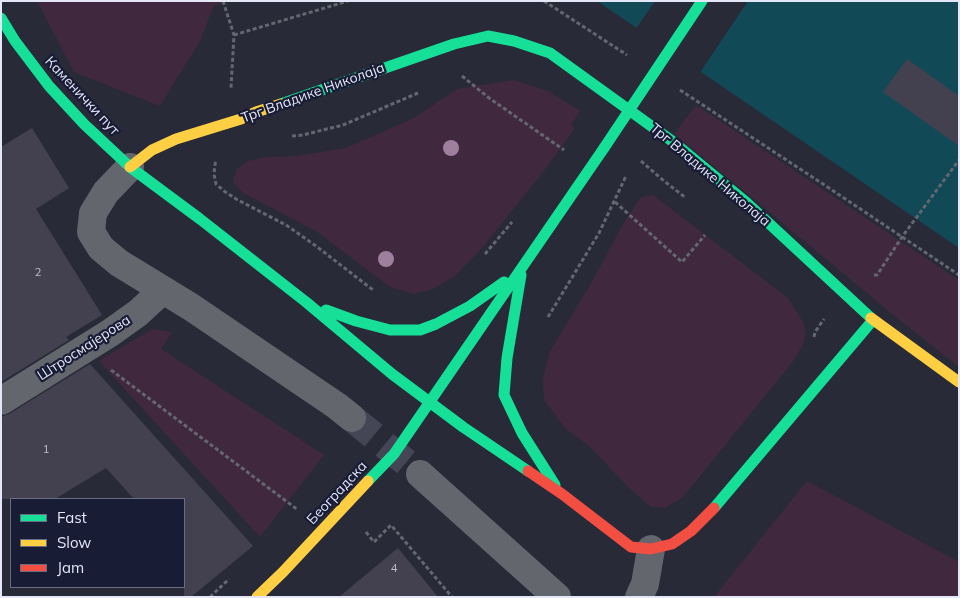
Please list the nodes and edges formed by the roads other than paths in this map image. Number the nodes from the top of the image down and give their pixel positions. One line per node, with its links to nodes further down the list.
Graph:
1 (702, 1): 4 (main road, Београдска, bridge)
2 (1, 18): 3 (main road, Каменички пут)
3 (130, 166): 5 (street, Трг Владике Николаја); 6 (main road); 7 (main road, Трг Владике Николаја)
4 (522, 269): 6 (main road); 10 (main road, Београдска); 13 (main road)
5 (163, 290): 9 (street, Штросмајерова); 11 (street, Трг Владике Николаја)
6 (306, 302): 10 (main road)
7 (873, 320): 8 (main road, Трг Владике Николаја); 14 (main road)
8 (959, 382)
9 (1, 401)
10 (429, 402): 13 (main road); 15 (main road, Београдска)
11 (352, 418)
12 (420, 474): 16 (street)
13 (562, 494): 14 (main road)
14 (651, 549): 17 (street)
15 (257, 597)
16 (557, 597)
17 (639, 597)

